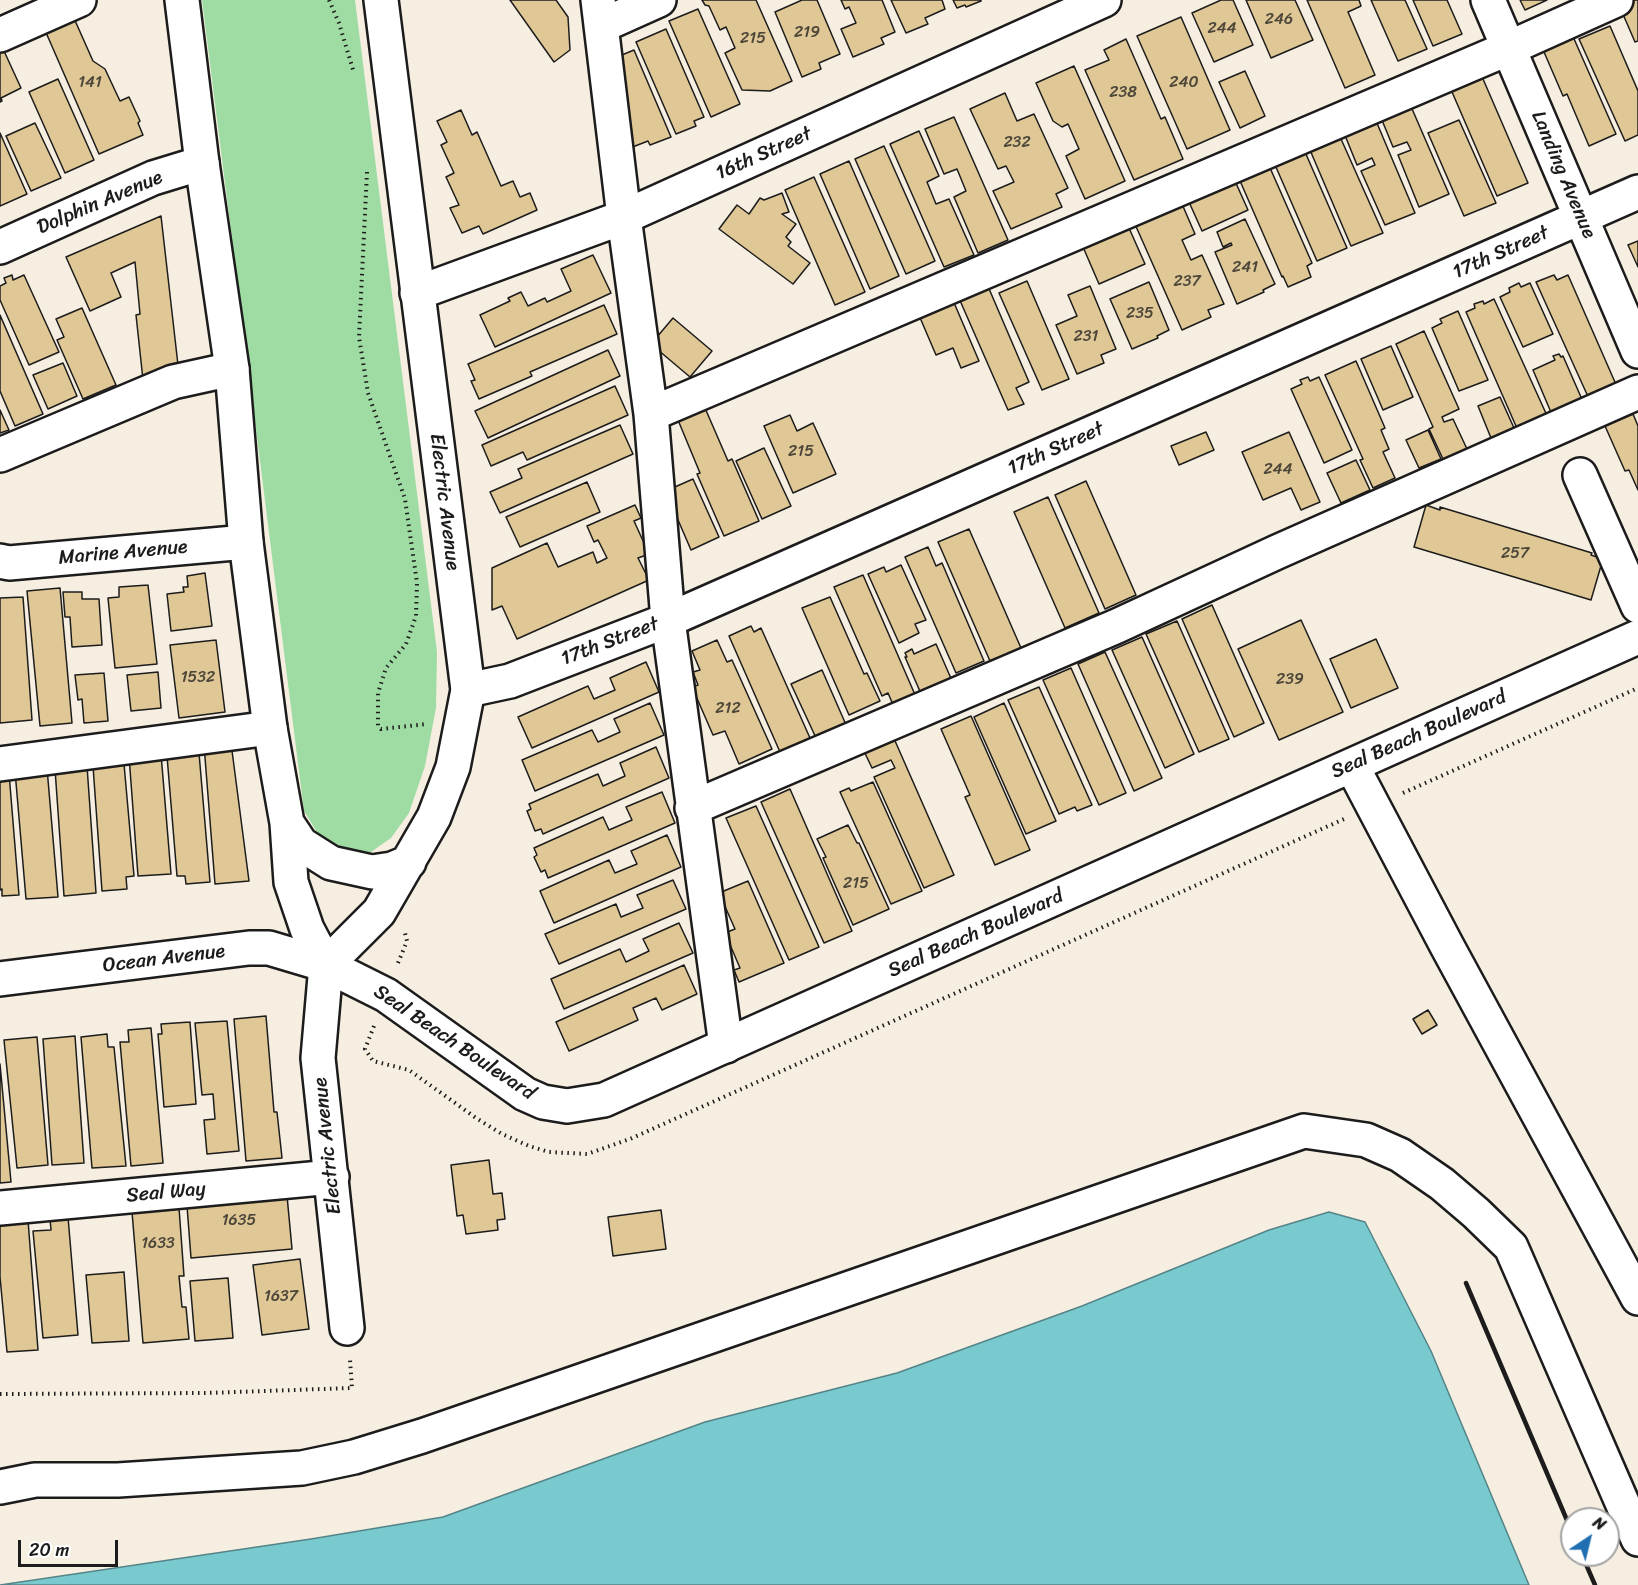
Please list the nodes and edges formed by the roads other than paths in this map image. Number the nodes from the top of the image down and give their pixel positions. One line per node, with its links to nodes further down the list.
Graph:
1 (80, 0): 9 (street)
2 (182, 0): 11 (street)
3 (381, 0): 16 (street, Electric Avenue)
4 (659, 0): 8 (street)
5 (1104, 0): 13 (street, 16th Street)
6 (1488, 0): 10 (street, Landing Avenue)
7 (1616, 0): 10 (street)
8 (599, 13): 13 (street)
9 (0, 35)
10 (1509, 48): 14 (street, Landing Avenue); 20 (street)
11 (202, 163): 15 (street, Dolphin Avenue); 18 (street)
12 (1638, 192): 14 (street, 17th Street)
13 (624, 217): 16 (street, 16th Street); 20 (street)
14 (1580, 218): 17 (street, Landing Avenue); 26 (street, 17th Street)
15 (0, 247)
16 (417, 293): 28 (street, Electric Avenue)
17 (1638, 351)
18 (232, 369): 21 (street); 23 (street)
19 (1638, 392): 32 (street)
20 (651, 414): 26 (street)
21 (0, 455)
22 (1580, 475): 25 (street)
23 (246, 542): 24 (street, Marine Avenue); 29 (street)
24 (0, 561)
25 (1638, 606)
26 (668, 620): 28 (street, 17th Street); 32 (street)
27 (1638, 637): 31 (street, Seal Beach Boulevard)
28 (465, 705): 34 (street, Electric Avenue)
29 (270, 728): 30 (street); 33 (street)
30 (0, 764)
31 (1352, 766): 37 (street, Seal Beach Boulevard); 40 (street)
32 (692, 808): 37 (street)
33 (287, 823): 34 (street); 35 (street)
34 (409, 862): 35 (street, Electric Avenue)
35 (326, 965): 36 (street, Ocean Avenue); 37 (street, Seal Beach Boulevard); 38 (street, Electric Avenue)
36 (0, 979)
37 (726, 1046)
38 (332, 1177): 39 (street, Seal Way); 41 (street, Electric Avenue)
39 (0, 1208)
40 (1638, 1298)
41 (347, 1328)
42 (0, 1486): 43 (street)
43 (1627, 1492): 44 (street)
44 (1638, 1539)

